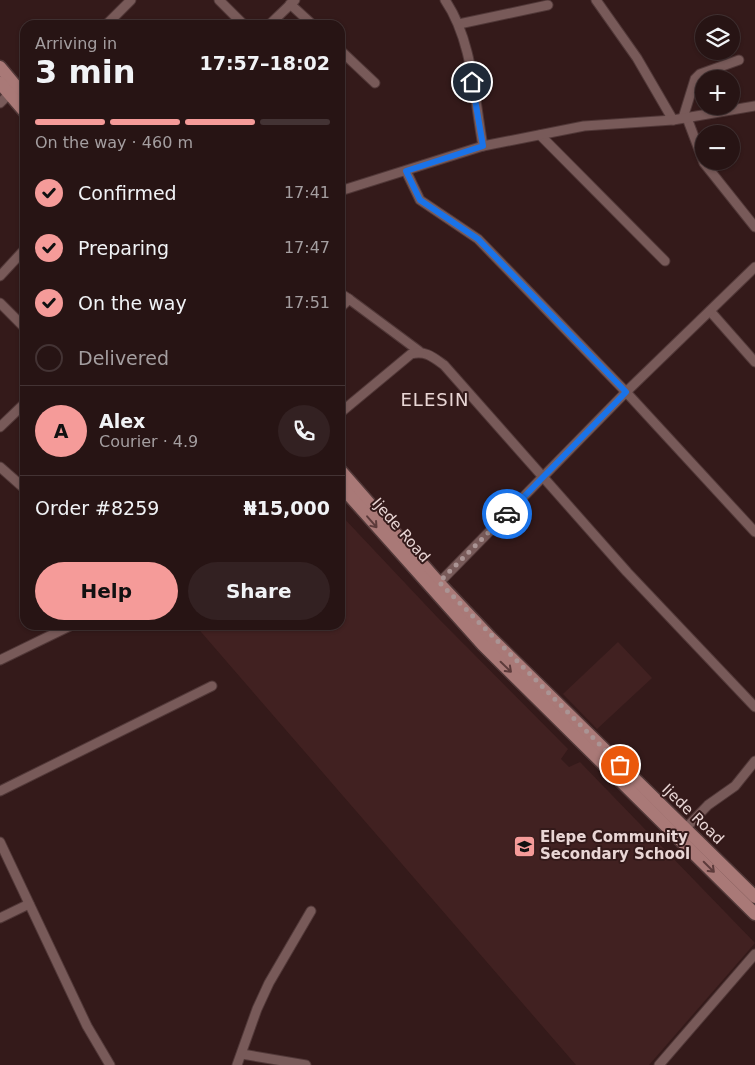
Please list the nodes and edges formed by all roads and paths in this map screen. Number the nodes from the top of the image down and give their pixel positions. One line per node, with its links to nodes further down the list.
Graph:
1 (131, 0): 7 (street)
2 (219, 0): 8 (street)
3 (445, 0): 11 (street)
4 (596, 0): 21 (street)
5 (292, 2): 9 (street); 10 (street)
6 (548, 5): 11 (street)
7 (111, 20)
8 (239, 20)
9 (274, 20)
10 (308, 20)
11 (459, 24): 23 (street)
12 (345, 55): 16 (street)
13 (738, 60): 21 (street)
14 (0, 67): 17 (main road)
15 (0, 83): 18 (main road)
16 (375, 83)
17 (20, 91)
18 (4, 98): 20 (main road)
19 (755, 106): 21 (street)
20 (20, 109)
21 (681, 119): 22 (street); 26 (street)
22 (540, 135): 23 (street); 28 (street)
23 (483, 146): 24 (street)
24 (406, 171): 25 (street); 39 (street)
25 (345, 189)
26 (755, 227)
27 (20, 254): 30 (street)
28 (665, 261)
29 (755, 267): 35 (street)
30 (0, 276)
31 (345, 296): 32 (street)
32 (349, 299): 34 (street); 37 (street)
33 (0, 303): 36 (street)
34 (345, 303)
35 (710, 311): 38 (street); 39 (street)
36 (20, 323)
37 (419, 351): 41 (street); 45 (street)
38 (755, 362)
39 (626, 392): 45 (street); 48 (street)
40 (20, 408): 42 (street)
41 (345, 408)
42 (0, 427)
43 (0, 467): 46 (street)
44 (345, 476): 49 (main road, Ijede Road)
45 (544, 477): 49 (street); 54 (street)
46 (20, 485)
47 (345, 491): 51 (main road, Ijede Road, one-way to 51)
48 (755, 532)
49 (439, 582): 51 (main road, Ijede Road)
50 (62, 630): 52 (street)
51 (487, 641): 57 (main road, Ijede Road); 62 (main road, Ijede Road, one-way to 62)
52 (0, 660)
53 (212, 686): 56 (street)
54 (755, 707)
55 (755, 761): 57 (street)
56 (0, 791)
57 (685, 829): 59 (main road, Ijede Road)
58 (0, 842): 60 (street)
59 (755, 897)
60 (29, 904): 63 (street); 66 (street)
61 (311, 911): 65 (street)
62 (755, 914)
63 (0, 918)
64 (755, 954): 69 (street)
65 (242, 1054): 67 (street); 68 (street)
66 (110, 1065)
67 (237, 1065)
68 (306, 1065)
69 (659, 1065)

